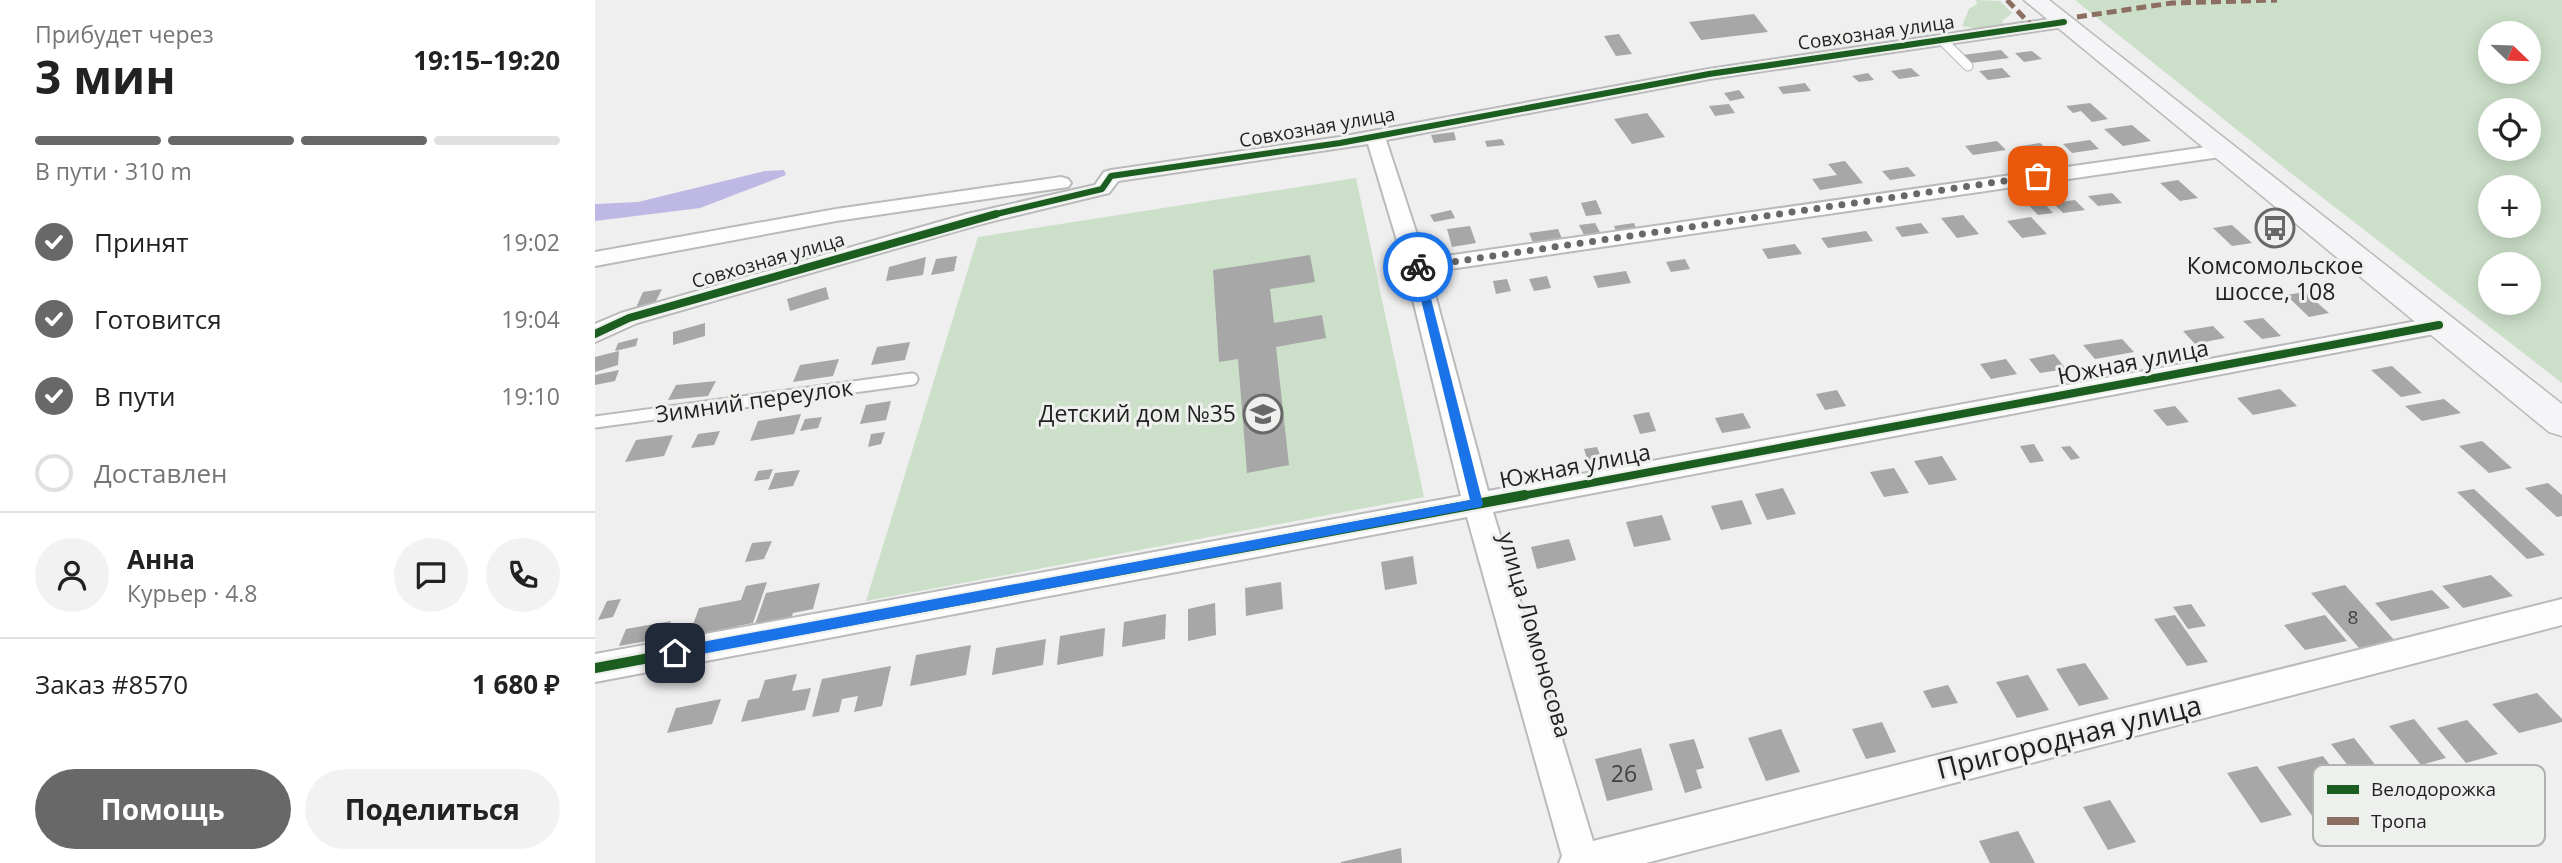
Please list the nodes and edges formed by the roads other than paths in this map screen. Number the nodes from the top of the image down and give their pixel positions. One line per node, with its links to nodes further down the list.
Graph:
1 (2038, 0): 2 (main road)
2 (2064, 22): 3 (street, Совхозная улица); 6 (main road)
3 (1943, 41): 4 (lane); 5 (street, Совхозная улица)
4 (1968, 66)
5 (1375, 135): 7 (street, Совхозная улица); 9 (street, улица Ломоносова)
6 (2220, 151): 9 (street); 10 (main road)
7 (1111, 176): 8 (street); 11 (street, Совхозная улица)
8 (595, 260)
9 (1416, 267): 15 (street, улица Ломоносова)
10 (2439, 326): 14 (main road); 15 (street, Южная улица)
11 (595, 334)
12 (912, 379): 13 (lane, Зимний переулок)
13 (595, 422)
14 (2562, 423)
15 (1477, 504): 17 (street, Южная улица); 18 (street, улица Ломоносова)
16 (2562, 612): 18 (street, Пригородная улица)
17 (595, 668)
18 (1580, 863)

